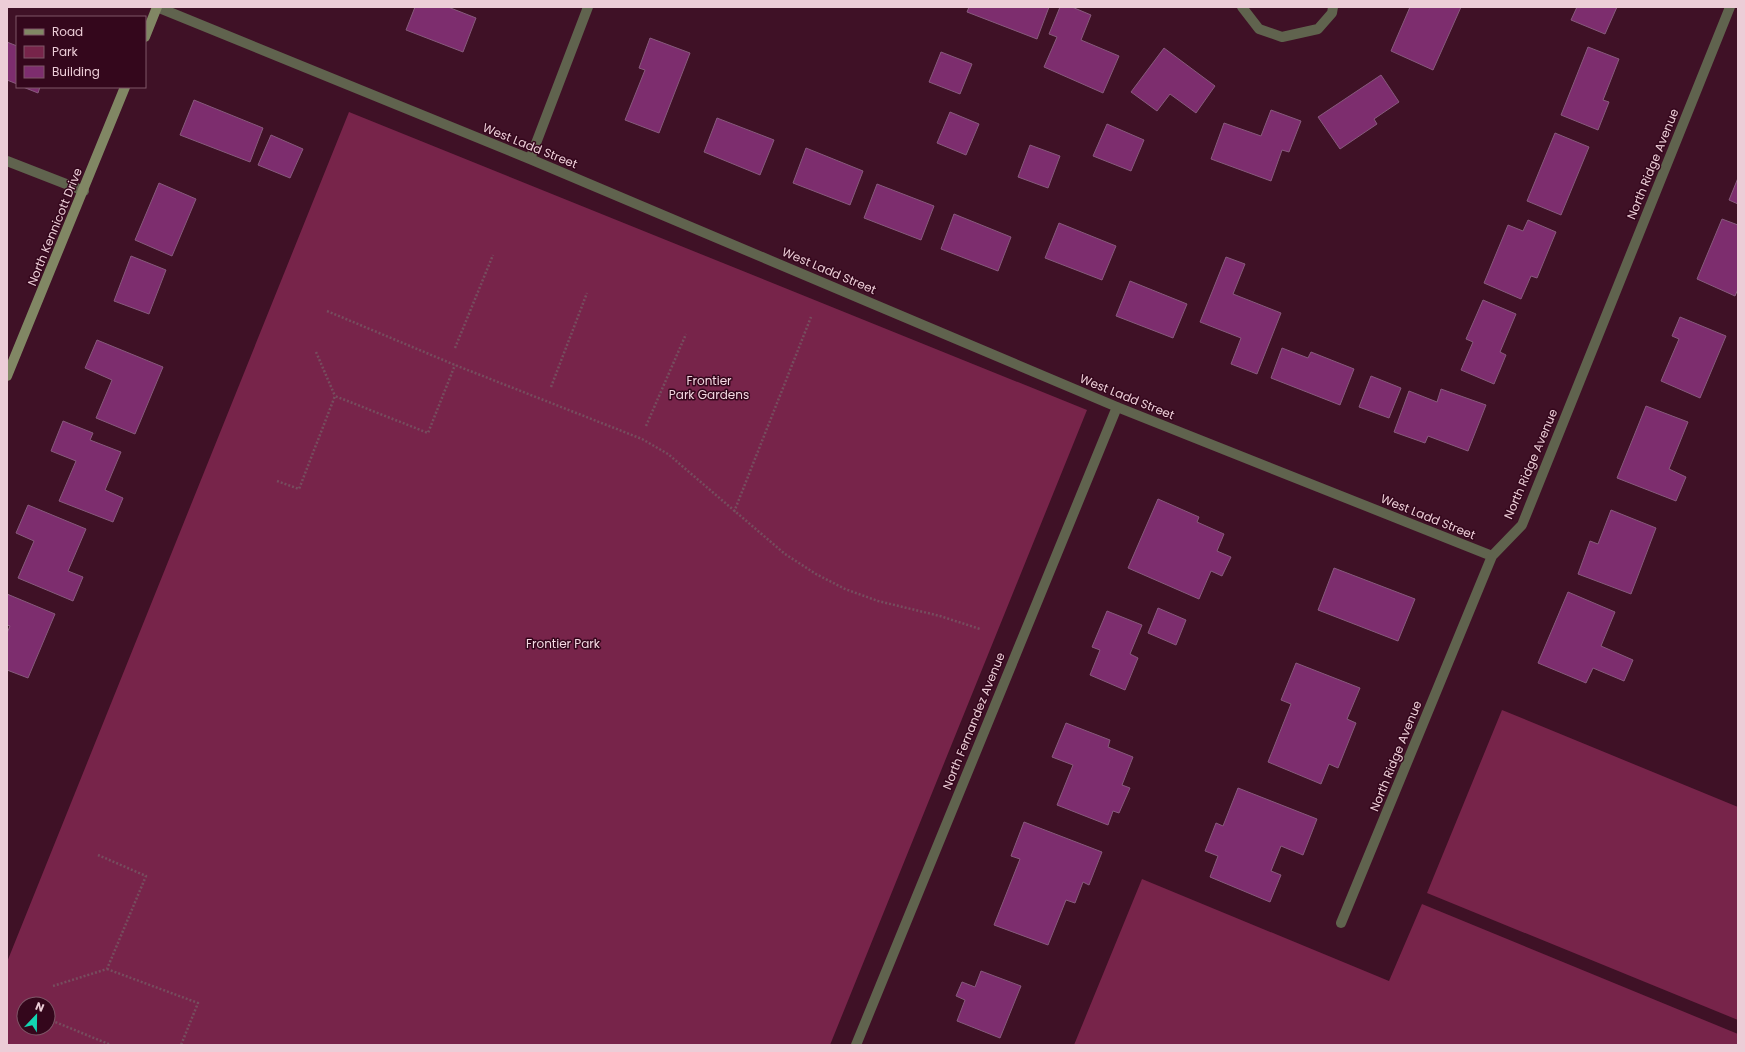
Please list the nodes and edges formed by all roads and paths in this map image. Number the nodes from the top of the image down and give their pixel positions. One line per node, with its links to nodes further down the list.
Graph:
1 (157, 7): 6 (street); 8 (street, West Ladd Street)
2 (588, 7): 8 (street)
3 (1242, 7): 4 (street)
4 (1333, 7)
5 (1730, 7): 26 (street, North Ridge Avenue)
6 (146, 34)
7 (125, 88): 10 (street, North Kennicott Drive)
8 (530, 159): 22 (street, West Ladd Street)
9 (7, 161): 10 (street)
10 (84, 191): 19 (street, North Kennicott Drive)
11 (493, 255): 16 (path)
12 (587, 294): 20 (path)
13 (327, 311): 18 (path)
14 (811, 317): 25 (path)
15 (686, 334): 23 (path)
16 (455, 348)
17 (316, 352): 21 (path)
18 (455, 365): 21 (path); 25 (path)
19 (7, 376)
20 (551, 387)
21 (335, 396): 24 (path)
22 (1117, 407): 26 (street, West Ladd Street); 35 (street, North Fernandez Avenue)
23 (646, 426)
24 (277, 481)
25 (734, 512): 27 (path)
26 (1492, 556): 29 (street, North Ridge Avenue)
27 (980, 629)
28 (98, 855): 30 (path)
29 (1342, 923)
30 (107, 969): 31 (path); 34 (path)
31 (53, 986)
32 (56, 1022): 33 (path)
33 (111, 1045)
34 (181, 1045)
35 (856, 1045)

